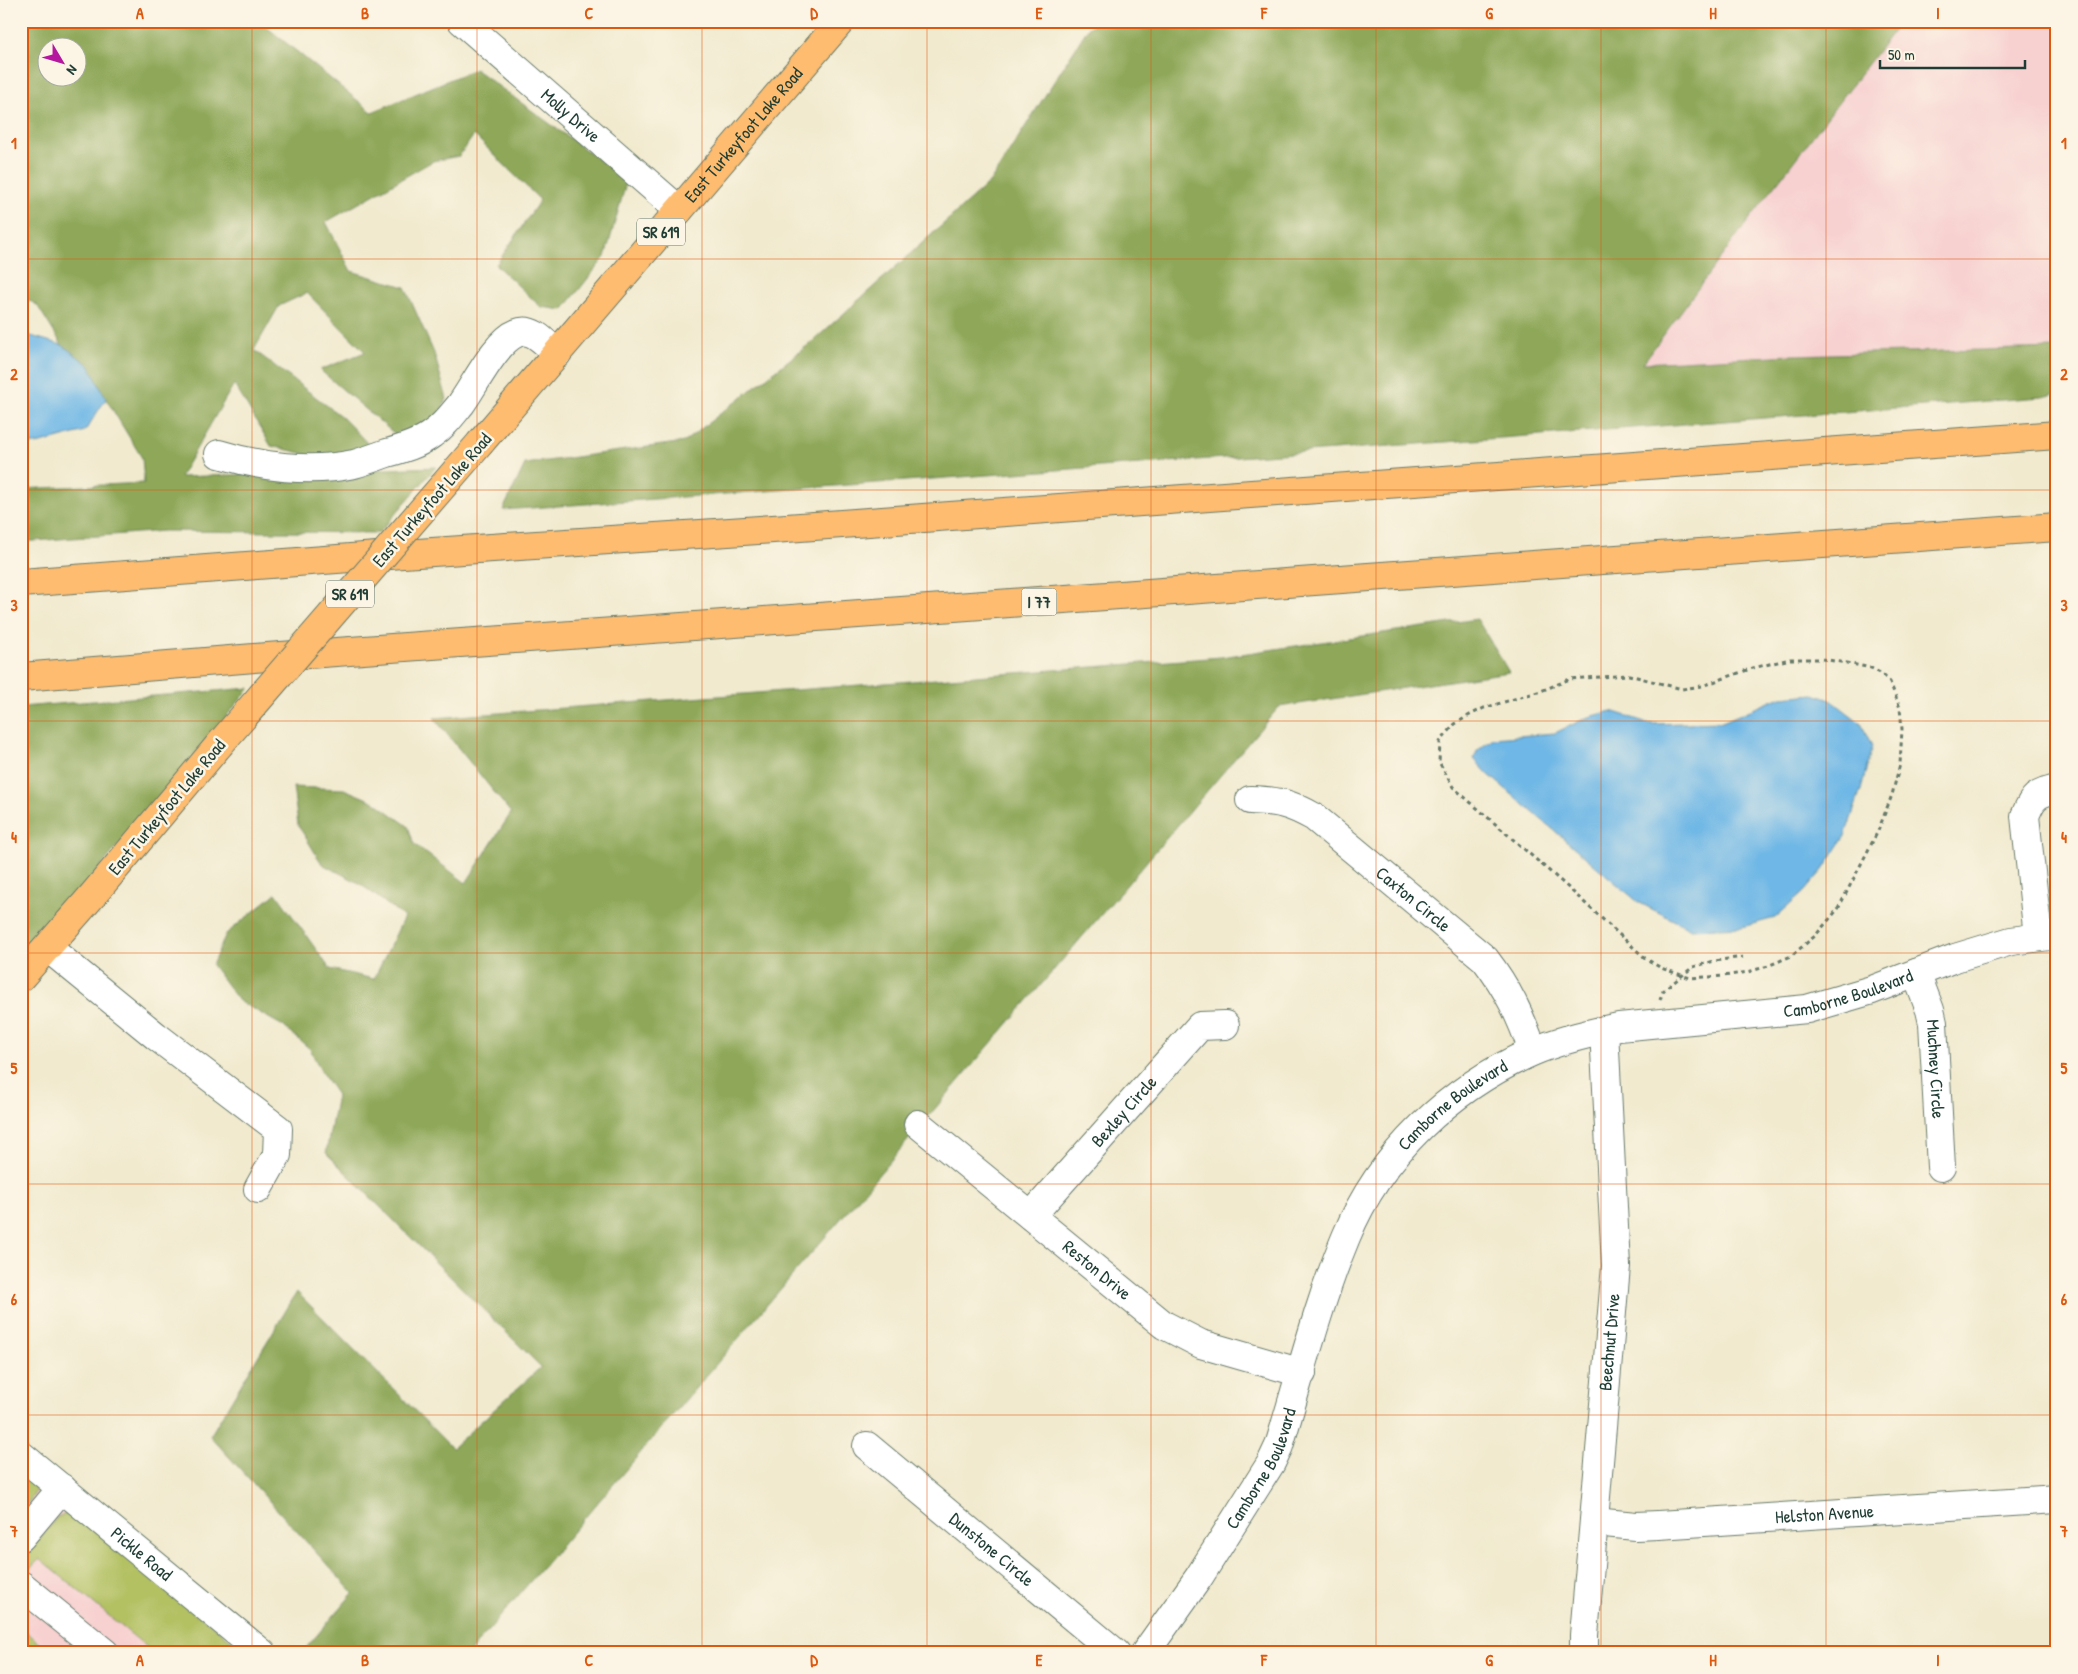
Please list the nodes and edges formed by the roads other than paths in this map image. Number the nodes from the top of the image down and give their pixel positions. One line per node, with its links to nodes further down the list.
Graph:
1 (462, 21): 3 (street, Molly Drive)
2 (840, 21): 3 (main road, East Turkeyfoot Lake Road / SR 619)
3 (679, 210): 4 (main road, East Turkeyfoot Lake Road / SR 619)
4 (557, 354): 6 (street); 13 (main road, East Turkeyfoot Lake Road / SR 619, bridge)
5 (2057, 435): 8 (main road)
6 (219, 454)
7 (2057, 526): 9 (main road, I 77)
8 (21, 583)
9 (21, 677)
10 (2057, 789): 12 (street)
11 (1250, 800): 18 (street, Caxton Circle)
12 (2047, 936): 14 (street, Camborne Boulevard)
13 (48, 948): 15 (main road, East Turkeyfoot Lake Road / SR 619); 21 (street)
14 (1916, 973): 17 (street, Camborne Boulevard); 20 (street, Muchney Circle)
15 (21, 977)
16 (1224, 1025): 22 (street, Bexley Circle)
17 (1604, 1030): 18 (street, Camborne Boulevard); 28 (street, Beechnut Drive)
18 (1533, 1051): 23 (street, Camborne Boulevard)
19 (918, 1124): 22 (street, Reston Drive)
20 (1941, 1167)
21 (258, 1189)
22 (1031, 1216): 23 (street, Reston Drive)
23 (1302, 1372): 34 (street, Camborne Boulevard)
24 (867, 1446): 33 (street, Dunstone Circle)
25 (21, 1455): 26 (street, Pickle Road)
26 (62, 1488): 29 (street); 32 (street, Pickle Road)
27 (2057, 1499): 28 (street, Helston Avenue)
28 (1594, 1522): 35 (street, Beechnut Drive)
29 (21, 1537)
30 (21, 1584): 31 (street)
31 (105, 1653)
32 (262, 1653)
33 (1116, 1653)
34 (1145, 1653)
35 (1584, 1653)

